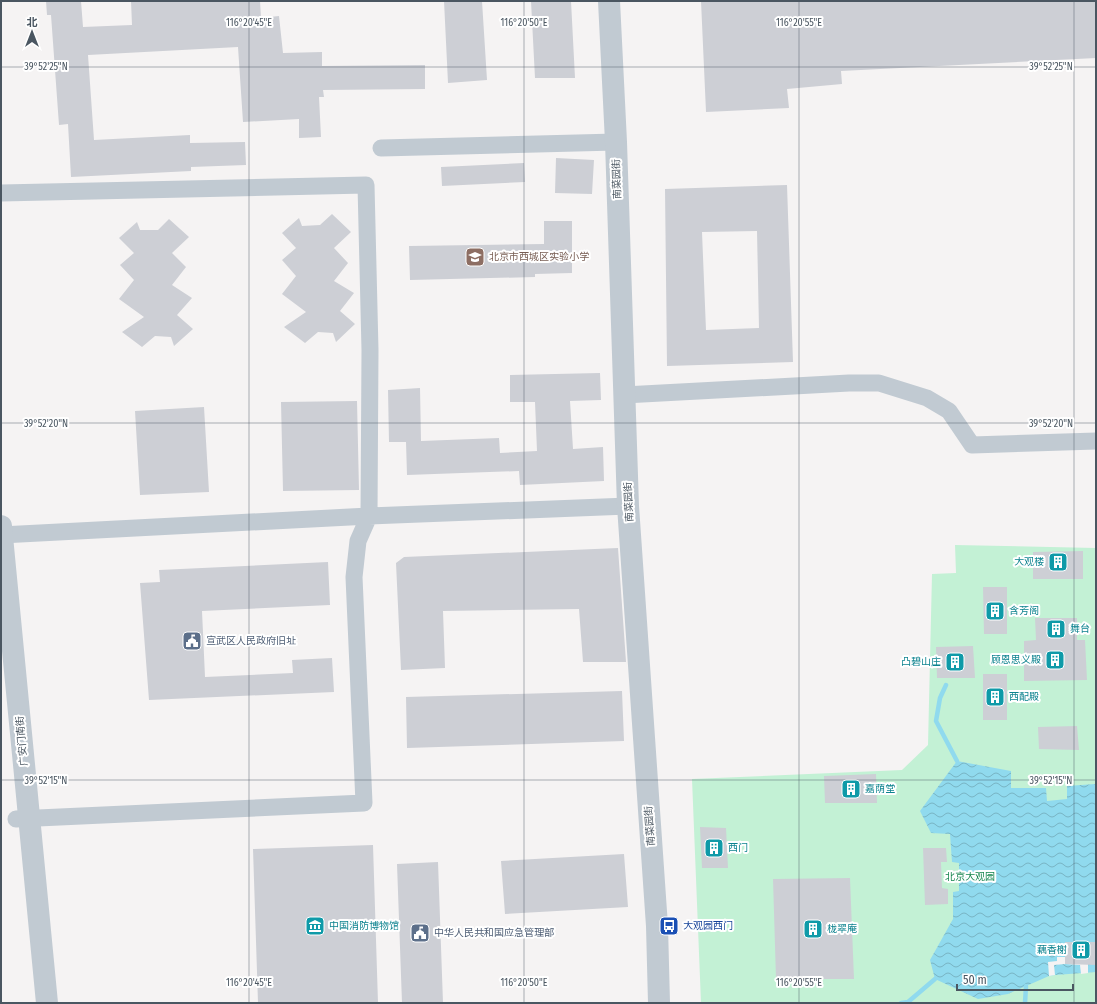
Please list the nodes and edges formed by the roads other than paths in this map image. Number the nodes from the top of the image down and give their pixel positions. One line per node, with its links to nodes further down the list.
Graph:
1 (609, 1): 2 (street, 南菜园街)
2 (616, 142): 3 (street); 5 (street, 南菜园街)
3 (381, 148)
4 (1, 193): 8 (street)
5 (624, 395): 6 (street); 7 (street, 南菜园街)
6 (1096, 441)
7 (628, 506): 8 (street); 14 (street, 南菜园街)
8 (369, 516): 9 (street); 11 (street)
9 (1, 532): 11 (street, 广安门南街)
10 (1, 639): 11 (street, 广安门南街)
11 (22, 819): 12 (street, 广安门南街); 13 (street, 广安门南街)
12 (34, 1003)
13 (47, 1003)
14 (659, 1003)

